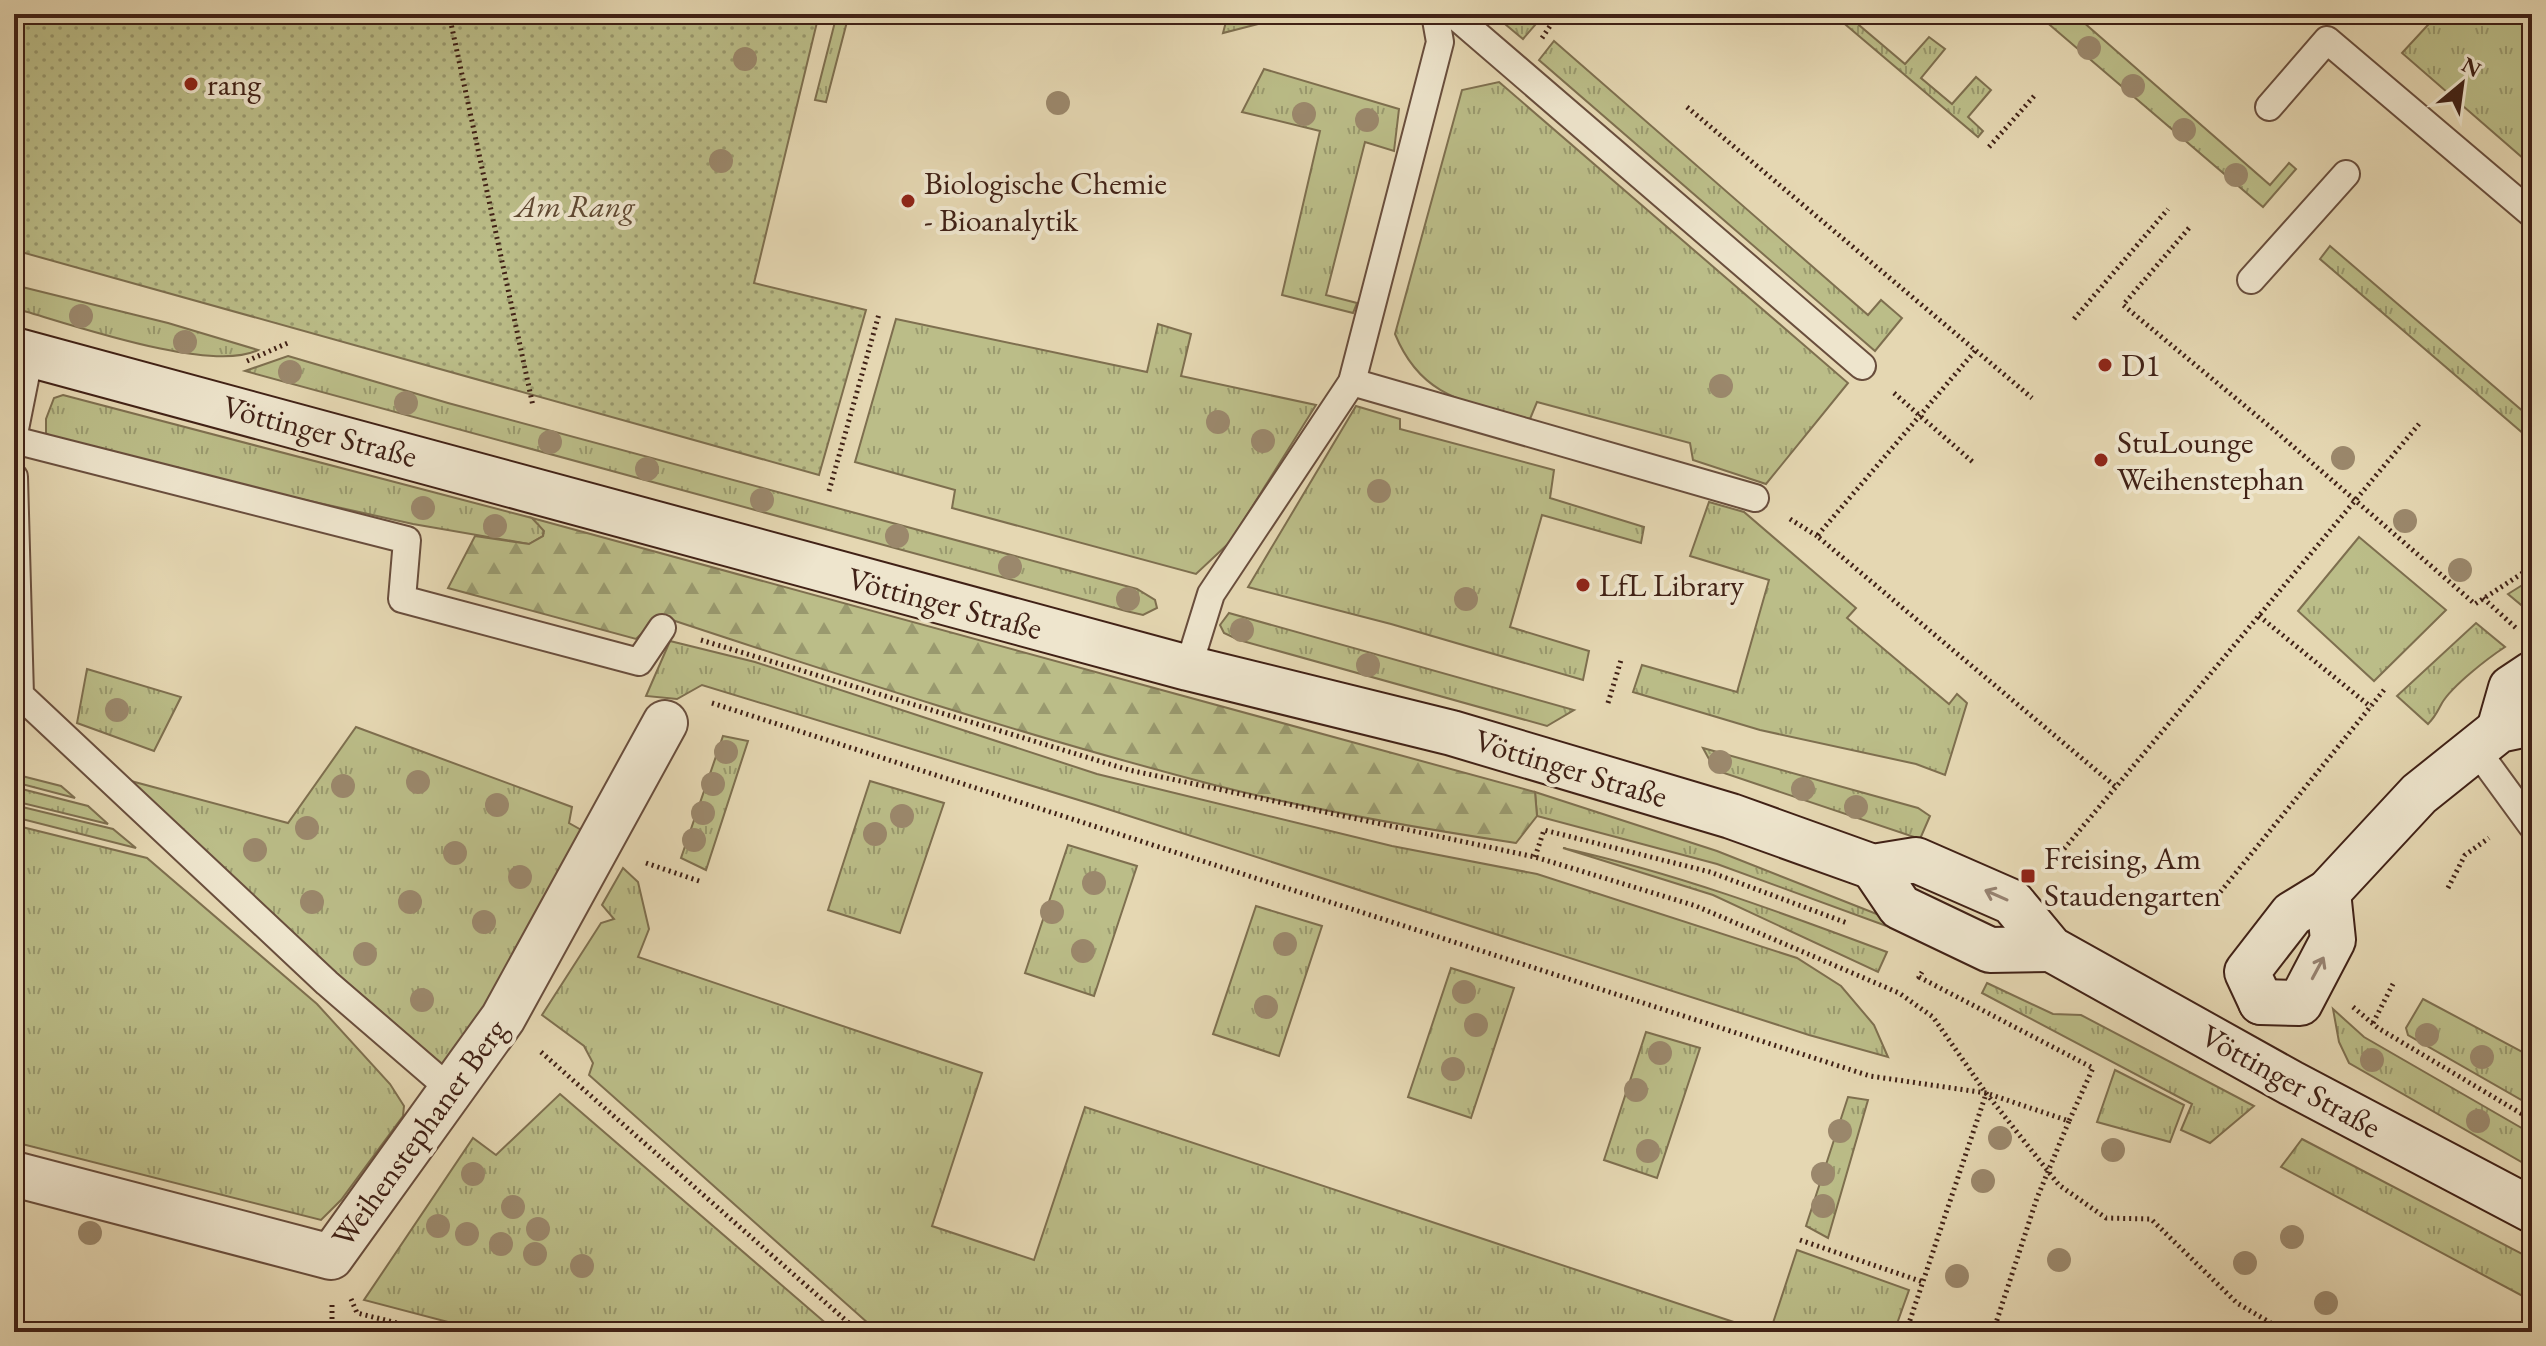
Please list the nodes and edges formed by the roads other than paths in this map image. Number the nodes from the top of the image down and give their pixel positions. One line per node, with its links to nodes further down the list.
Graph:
1 (1435, 14): 9 (lane)
2 (1453, 14): 8 (lane)
3 (2269, 107): 5 (lane)
4 (2346, 174): 6 (lane)
5 (2532, 214)
6 (2251, 280)
7 (22, 352): 10 (lane); 16 (main road, Vöttinger Straße)
8 (1862, 366)
9 (1352, 382): 12 (lane); 16 (lane)
10 (14, 437): 14 (lane)
11 (14, 477): 13 (lane)
12 (1755, 498)
13 (15, 552): 21 (lane)
14 (662, 628)
15 (2527, 653): 18 (main road)
16 (1188, 668): 20 (main road, Vöttinger Straße)
17 (665, 723): 21 (main road, Weihenstephaner Berg)
18 (2502, 734): 19 (lane); 20 (main road)
19 (2532, 826)
20 (2232, 1049): 23 (main road, Vöttinger Straße)
21 (451, 1090): 22 (main road, Weihenstephaner Berg)
22 (14, 1174)
23 (2532, 1210)

